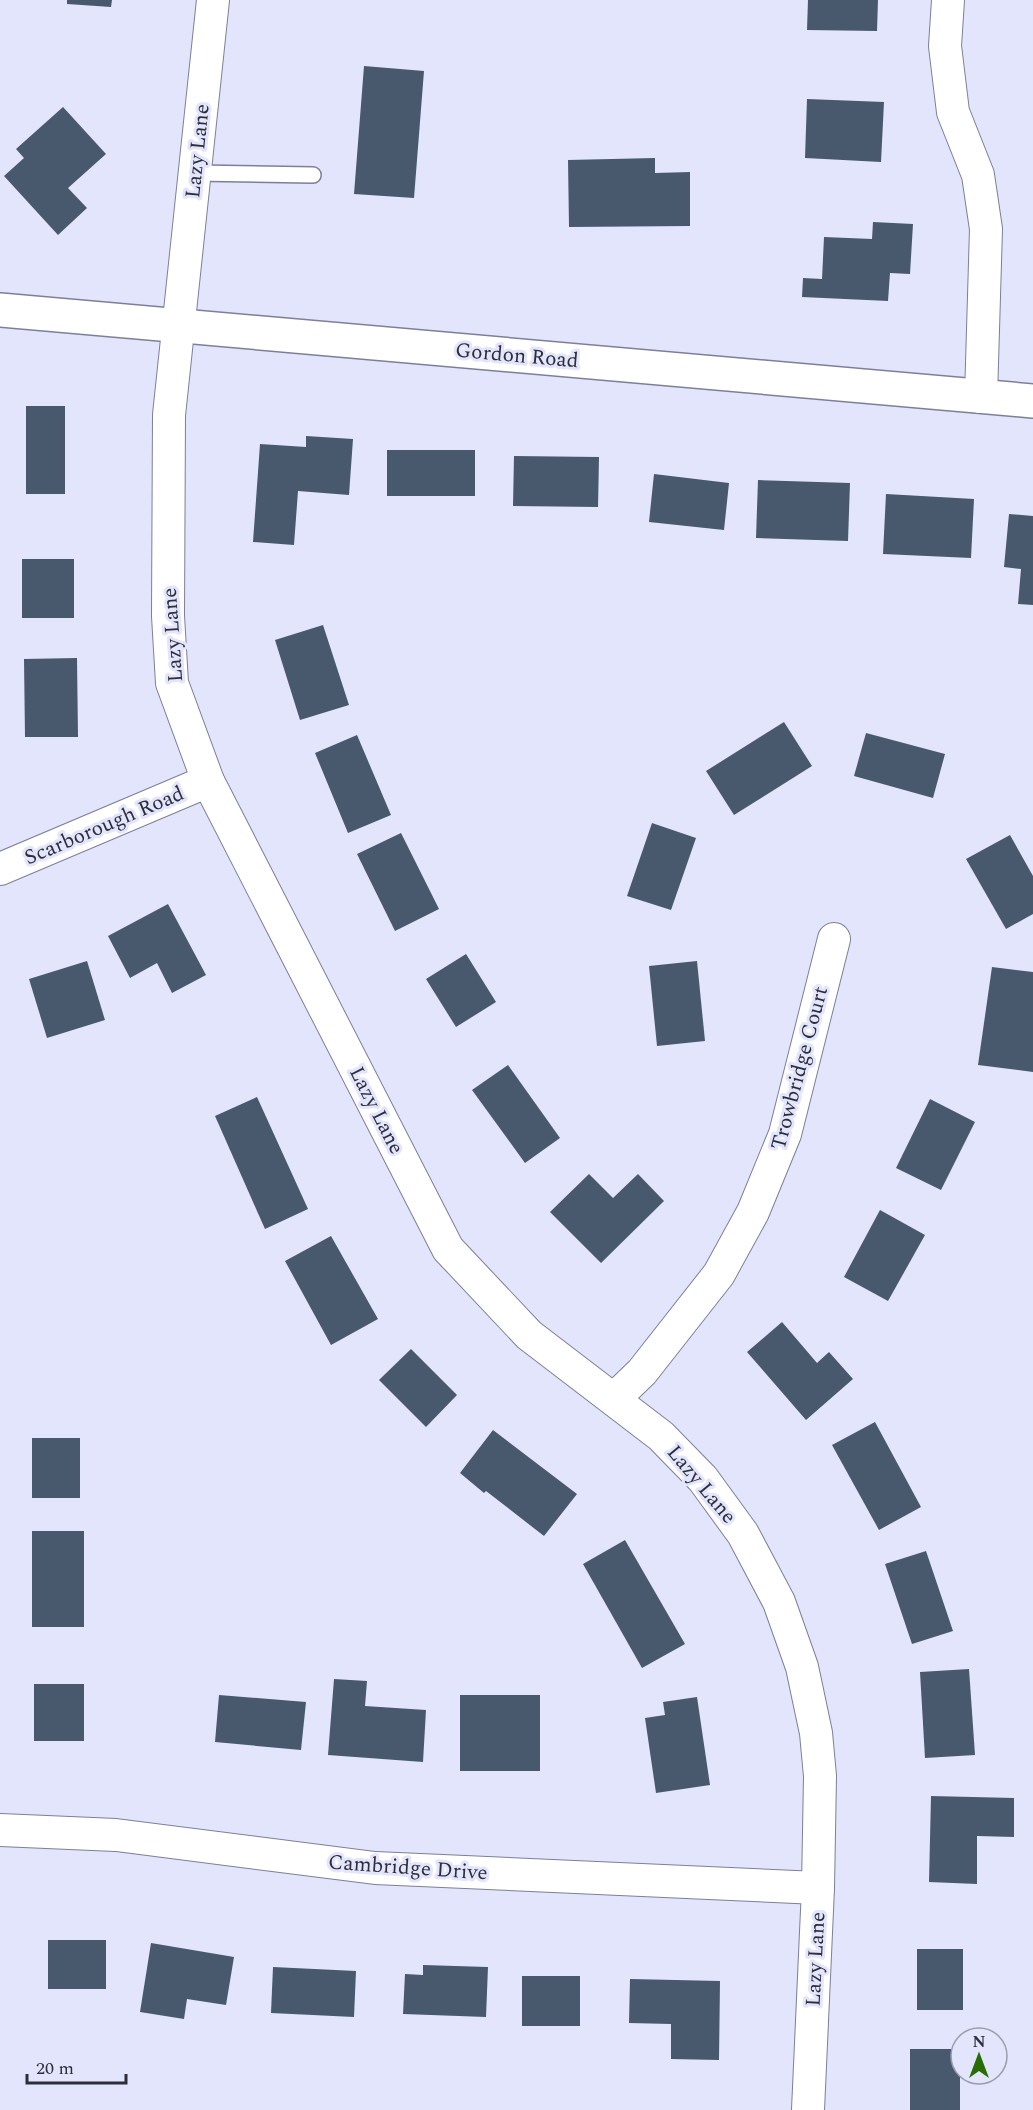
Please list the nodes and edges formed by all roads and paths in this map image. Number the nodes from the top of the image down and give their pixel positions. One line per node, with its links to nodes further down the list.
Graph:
1 (213, 0): 3 (street, Lazy Lane)
2 (948, 0): 7 (street)
3 (195, 173): 4 (lane); 6 (street, Lazy Lane)
4 (313, 175)
5 (0, 310): 6 (street, Gordon Road)
6 (179, 325): 7 (street, Gordon Road); 9 (street, Lazy Lane)
7 (981, 397): 8 (street, Gordon Road)
8 (1033, 401)
9 (208, 781): 10 (street, Scarborough Road); 12 (street, Lazy Lane)
10 (0, 869)
11 (834, 939): 12 (street, Trowbridge Court)
12 (614, 1399): 14 (street, Lazy Lane)
13 (0, 1830): 14 (street, Cambridge Drive)
14 (818, 1888): 15 (street, Lazy Lane)
15 (808, 2110)

